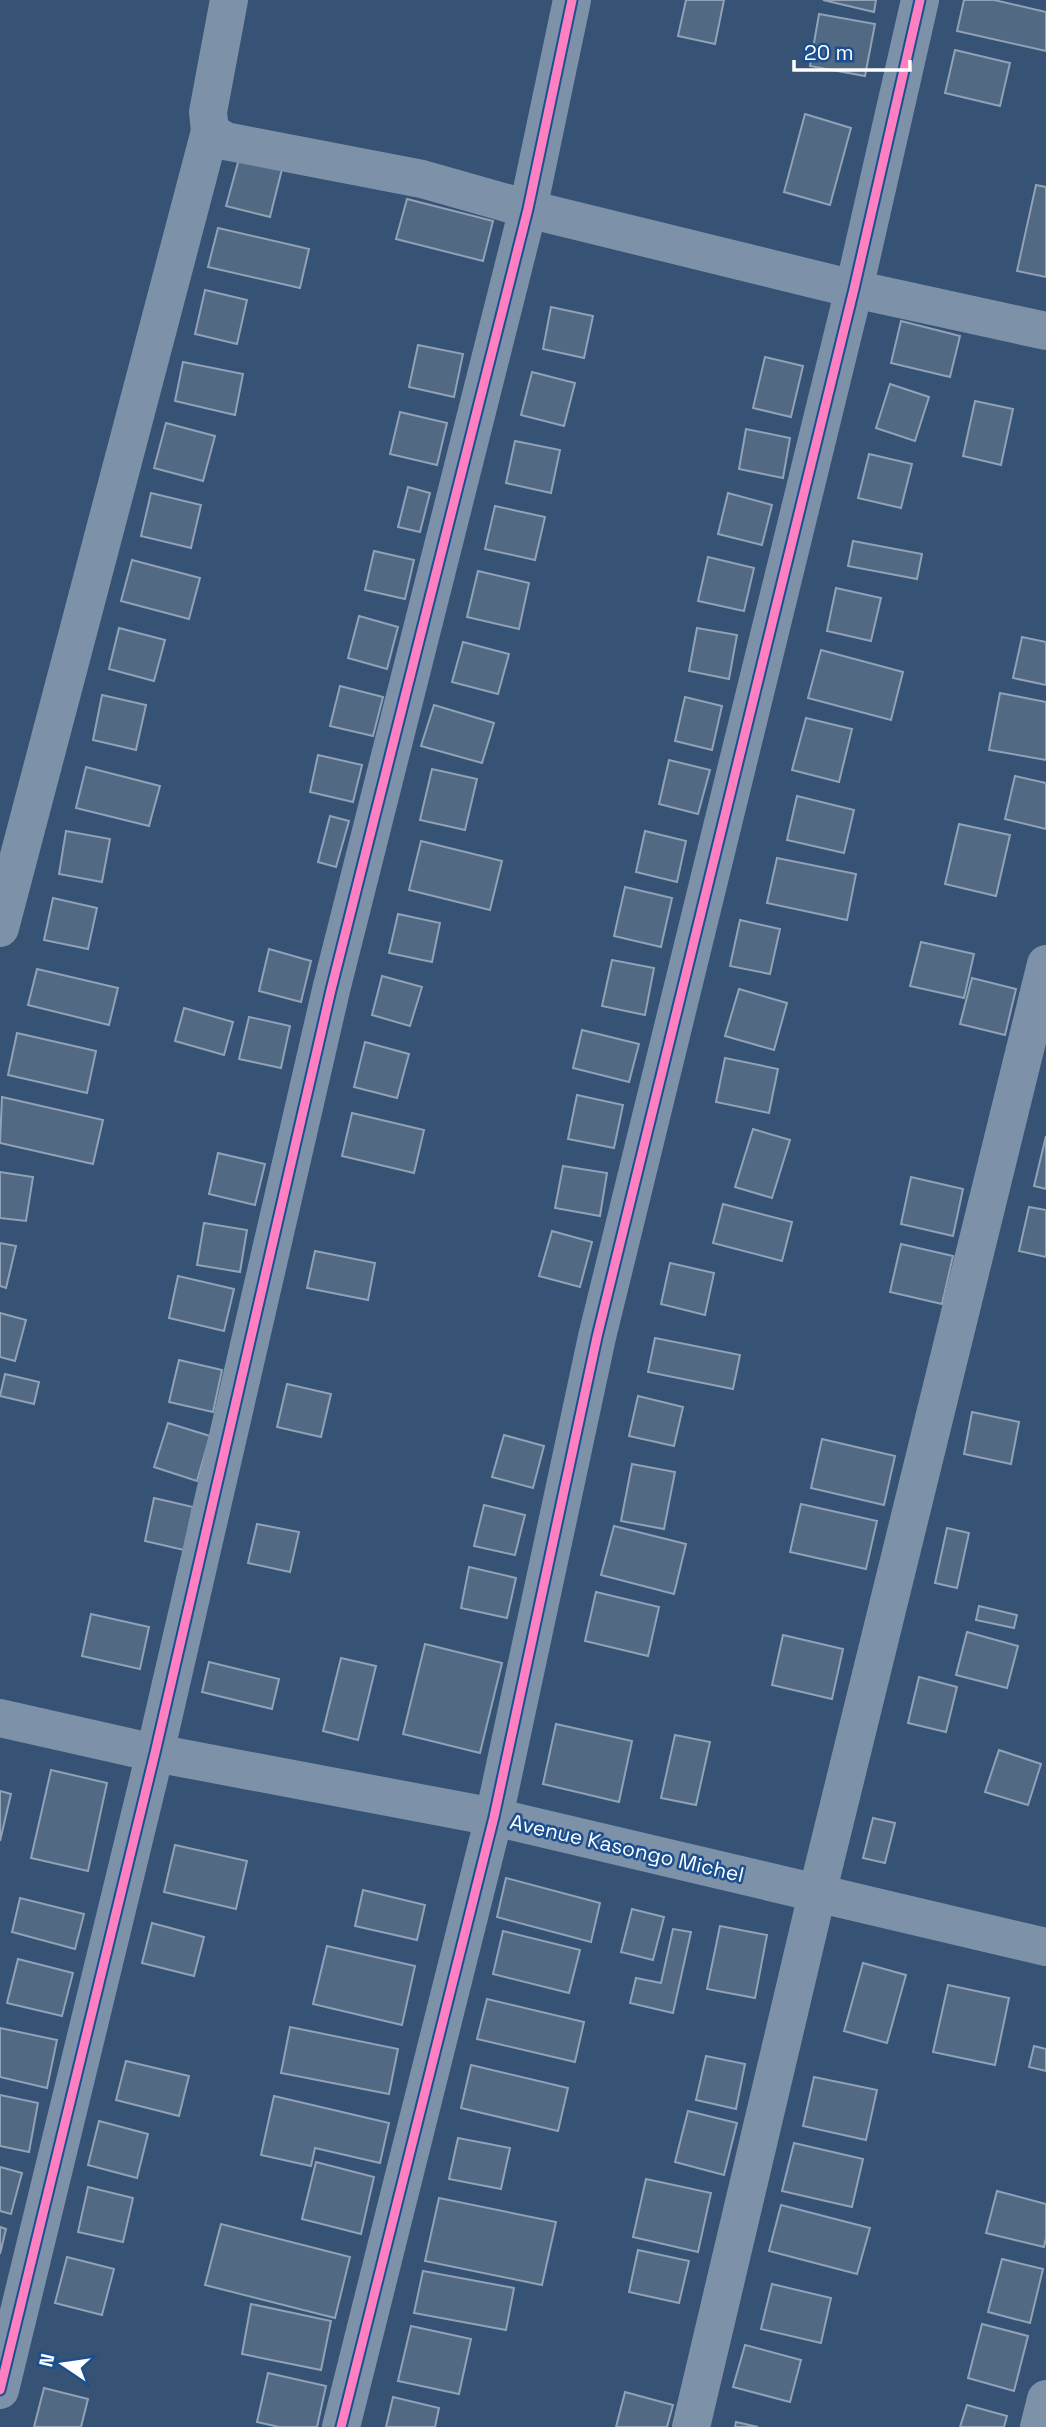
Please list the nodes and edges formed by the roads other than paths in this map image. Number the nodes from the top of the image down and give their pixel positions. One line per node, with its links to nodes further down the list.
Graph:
1 (229, 0): 4 (street)
2 (572, 0): 5 (street)
3 (920, 0): 6 (street)
4 (210, 131): 5 (street); 8 (street)
5 (528, 209): 6 (street); 11 (street)
6 (854, 289): 7 (street); 12 (street)
7 (1046, 331)
8 (0, 928)
9 (1046, 964): 13 (street)
10 (0, 1718): 11 (street, Avenue Kasongo Michel)
11 (155, 1753): 12 (street, Avenue Kasongo Michel); 15 (street)
12 (494, 1817): 13 (street, Avenue Kasongo Michel); 17 (street)
13 (817, 1894): 14 (street, Avenue Kasongo Michel); 18 (street)
14 (1046, 1947)
15 (0, 2390)
16 (1046, 2399): 19 (street)
17 (341, 2427)
18 (691, 2427)
19 (1039, 2427)

